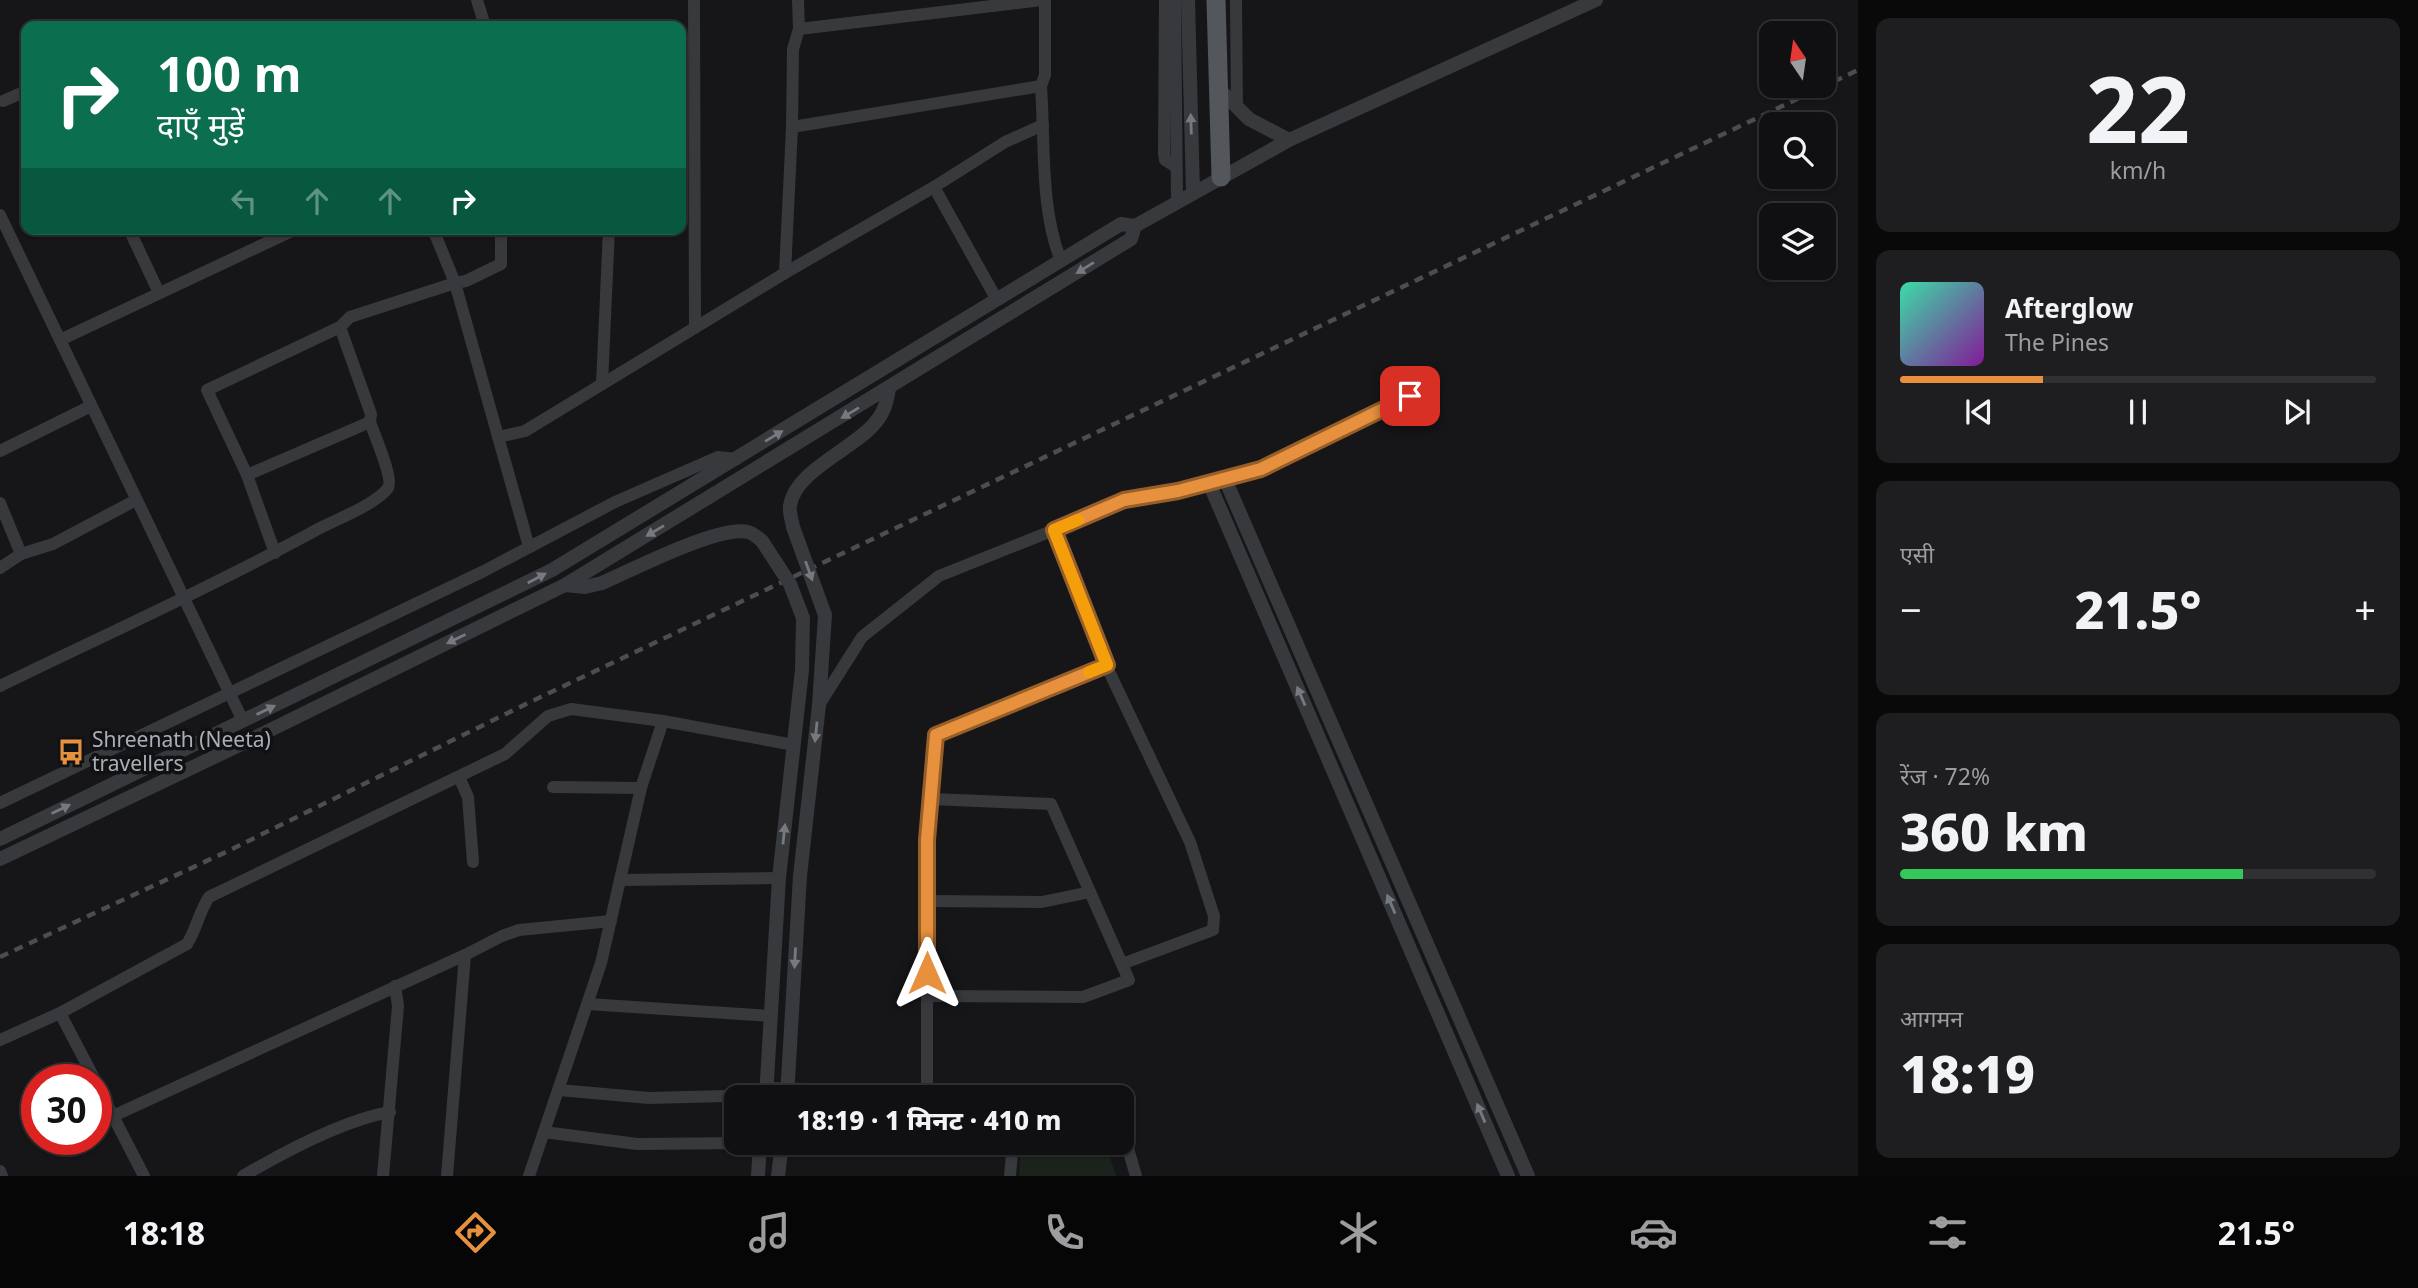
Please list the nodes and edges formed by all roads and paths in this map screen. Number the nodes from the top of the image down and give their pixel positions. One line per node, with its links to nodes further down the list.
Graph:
1 (477, 0): 11 (street)
2 (694, 0): 39 (street)
3 (798, 0): 12 (street)
4 (1044, 0): 12 (street); 13 (street)
5 (1165, 0): 21 (street)
6 (1175, 0): 21 (street)
7 (1188, 0): 24 (street, one-way to 7)
8 (1216, 0): 14 (main road)
9 (1236, 0): 17 (street)
10 (1596, 0): 20 (street)
11 (483, 21)
12 (799, 29): 19 (street)
13 (1041, 86): 18 (street); 19 (street)
14 (1218, 88): 17 (street); 22 (main road)
15 (21, 93): 16 (street)
16 (1, 99)
17 (1237, 108): 20 (street)
18 (1043, 125): 23 (street); 33 (street)
19 (792, 127): 34 (street)
20 (1289, 140): 22 (street)
21 (1176, 167): 25 (street)
22 (1221, 177): 24 (street)
23 (934, 187): 34 (street); 37 (street)
24 (1193, 192): 25 (street)
25 (1177, 201): 27 (street)
26 (2, 224): 40 (street)
27 (1135, 226): 33 (street); 43 (street, one-way to 43)
28 (132, 235): 36 (street)
29 (283, 235): 36 (street)
30 (435, 235): 35 (street)
31 (501, 235): 35 (street)
32 (609, 235): 42 (street)
33 (1061, 261): 37 (street)
34 (785, 273): 39 (street)
35 (455, 283): 38 (street); 46 (street)
36 (159, 293): 40 (street)
37 (997, 300): 48 (street, one-way to 37)
38 (340, 327): 45 (street); 49 (street)
39 (695, 328): 42 (street)
40 (60, 340): 44 (street)
41 (1434, 383): 50 (street)
42 (602, 384): 46 (street)
43 (890, 388): 59 (street, one-way to 59); 64 (street, one-way to 64, bridge)
44 (91, 407): 47 (street); 52 (street)
45 (370, 422): 49 (street); 56 (street)
46 (498, 437): 55 (street)
47 (0, 451)
48 (737, 459): 55 (street); 65 (street, one-way to 48)
49 (247, 475): 56 (street)
50 (1225, 479): 51 (street); 113 (street)
51 (1209, 483): 54 (street); 112 (street, one-way to 51)
52 (136, 500): 57 (street); 60 (street)
53 (0, 503): 57 (street)
54 (1054, 530): 61 (street); 64 (street)
55 (529, 547): 63 (street)
56 (275, 553): 60 (street)
57 (21, 554): 58 (street)
58 (0, 568)
59 (565, 585): 67 (street, bridge); 74 (street, one-way to 74)
60 (183, 598): 62 (street); 63 (street)
61 (1107, 665): 71 (street); 82 (street)
62 (0, 686)
63 (229, 694): 65 (street); 72 (street)
64 (819, 705): 91 (street, one-way to 91)
65 (243, 721): 73 (street, one-way to 65)
66 (663, 721): 67 (street); 68 (street); 70 (street)
67 (794, 745): 76 (street, one-way to 67)
68 (459, 777): 75 (street); 86 (street)
69 (553, 787): 70 (street)
70 (641, 788): 77 (street)
71 (931, 799): 78 (street); 79 (street)
72 (0, 803)
73 (0, 839)
74 (0, 859)
75 (473, 862)
76 (779, 878): 77 (street); 87 (street)
77 (620, 880): 80 (street)
78 (1090, 892): 79 (street); 82 (street)
79 (927, 901): 84 (street)
80 (611, 921): 81 (street); 85 (street)
81 (465, 955): 83 (street); 106 (street)
82 (1122, 964): 84 (street)
83 (395, 986): 95 (street); 96 (street)
84 (927, 996): 92 (street)
85 (587, 1004): 87 (street); 93 (street)
86 (60, 1013): 88 (street); 89 (street)
87 (770, 1016): 90 (street)
88 (0, 1040)
89 (86, 1064)
90 (766, 1085)
91 (787, 1085)
92 (927, 1085)
93 (559, 1090): 94 (street); 97 (street)
94 (724, 1095)
95 (390, 1112): 104 (street); 105 (street)
96 (113, 1116): 103 (street)
97 (544, 1132): 98 (street); 107 (street)
98 (724, 1143)
99 (759, 1155): 108 (street)
100 (781, 1155): 109 (street)
101 (1012, 1155): 110 (street)
102 (1130, 1155): 111 (street)
103 (144, 1176)
104 (243, 1176)
105 (383, 1176)
106 (447, 1176)
107 (529, 1176)
108 (758, 1176)
109 (778, 1176)
110 (1010, 1176)
111 (1136, 1176)
112 (1508, 1176)
113 (1528, 1176)

